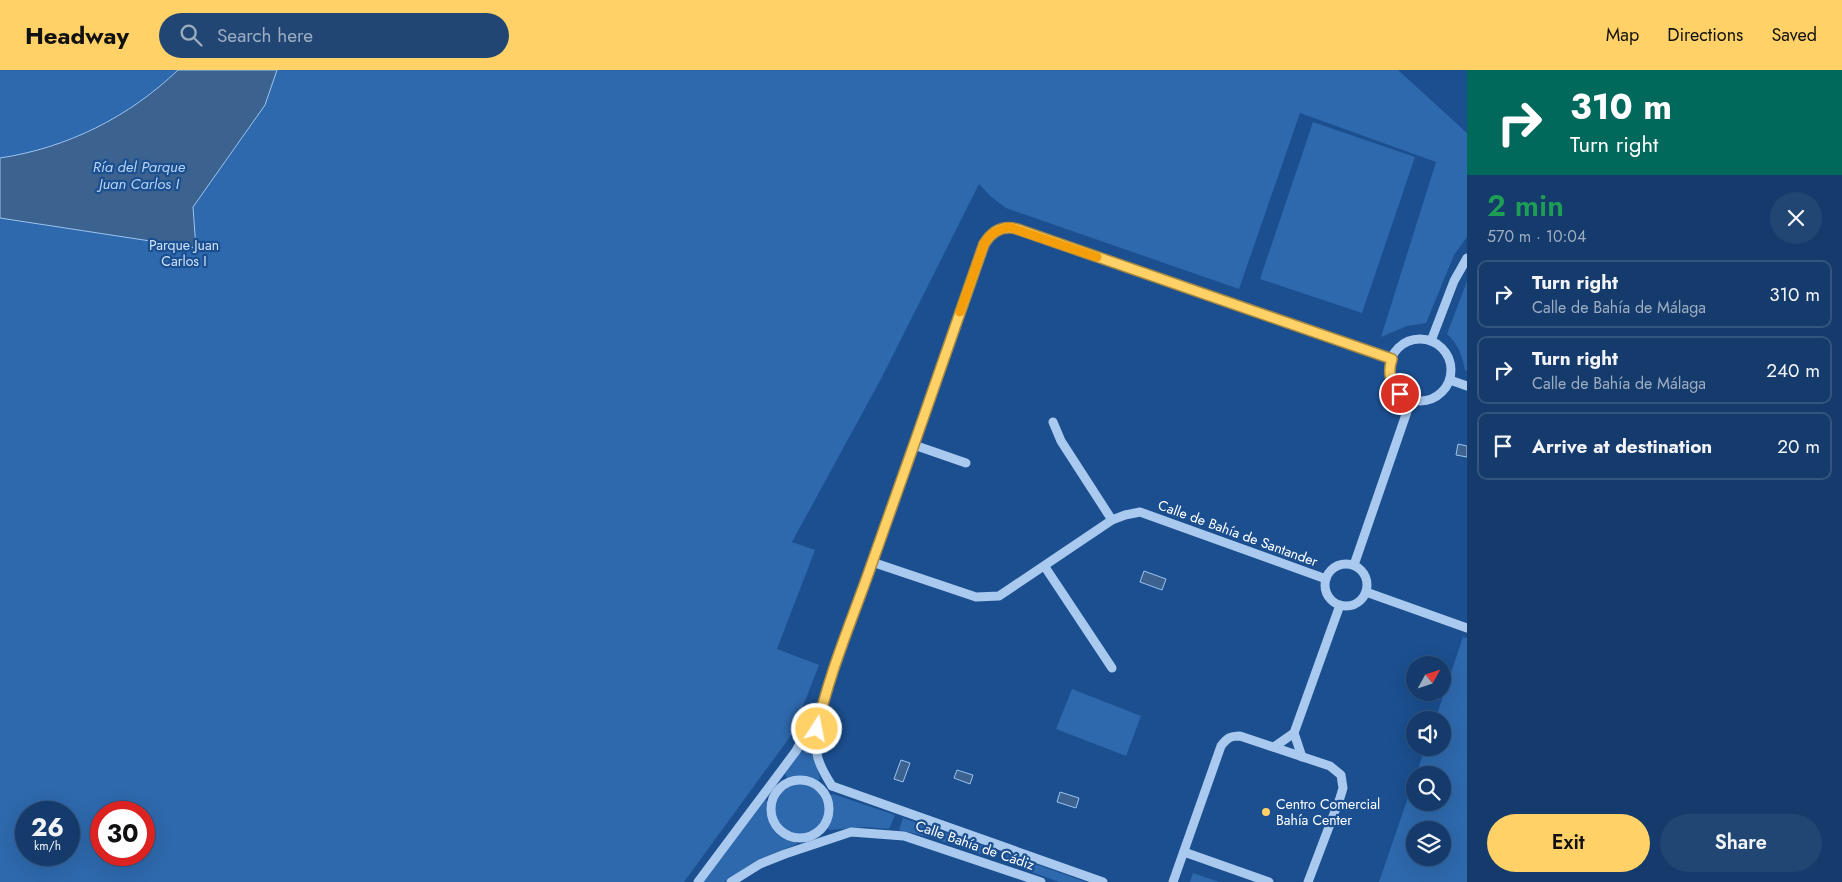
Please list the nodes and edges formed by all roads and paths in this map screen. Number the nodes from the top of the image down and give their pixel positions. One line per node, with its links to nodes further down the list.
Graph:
1 (1467, 258): 2 (street)
2 (1431, 341): 3 (street); 4 (street)
3 (1392, 359): 6 (street); 8 (street)
4 (1450, 380): 5 (street); 6 (street)
5 (1467, 386)
6 (1410, 400): 12 (street)
7 (1053, 422): 10 (street)
8 (914, 445): 9 (street); 11 (street)
9 (966, 463)
10 (1112, 520): 13 (street, Calle de Bahía de Santander); 14 (street, Calle de Bahía de Santander)
11 (872, 562): 13 (street, Calle de Bahía de Santander); 19 (street)
12 (1354, 565): 14 (street); 15 (street)
13 (1045, 567): 18 (street)
14 (1326, 579): 16 (street)
15 (1366, 592): 16 (street); 17 (street)
16 (1340, 605): 20 (street)
17 (1467, 628)
18 (1112, 668)
19 (822, 704): 23 (street); 24 (street)
20 (1294, 733): 21 (street); 22 (street)
21 (1274, 747): 22 (street); 26 (street)
22 (1302, 757): 33 (street)
23 (828, 789): 24 (street); 25 (street); 30 (street, Calle Bahía de Cádiz)
24 (772, 792): 25 (street); 27 (street)
25 (810, 841): 28 (street, Calle Bahía de Cádiz); 29 (street, Calle Bahía de Cádiz)
26 (1184, 852): 31 (street); 32 (street)
27 (698, 882)
28 (731, 882)
29 (1041, 882)
30 (1103, 882)
31 (1173, 882)
32 (1269, 882)
33 (1308, 882)

